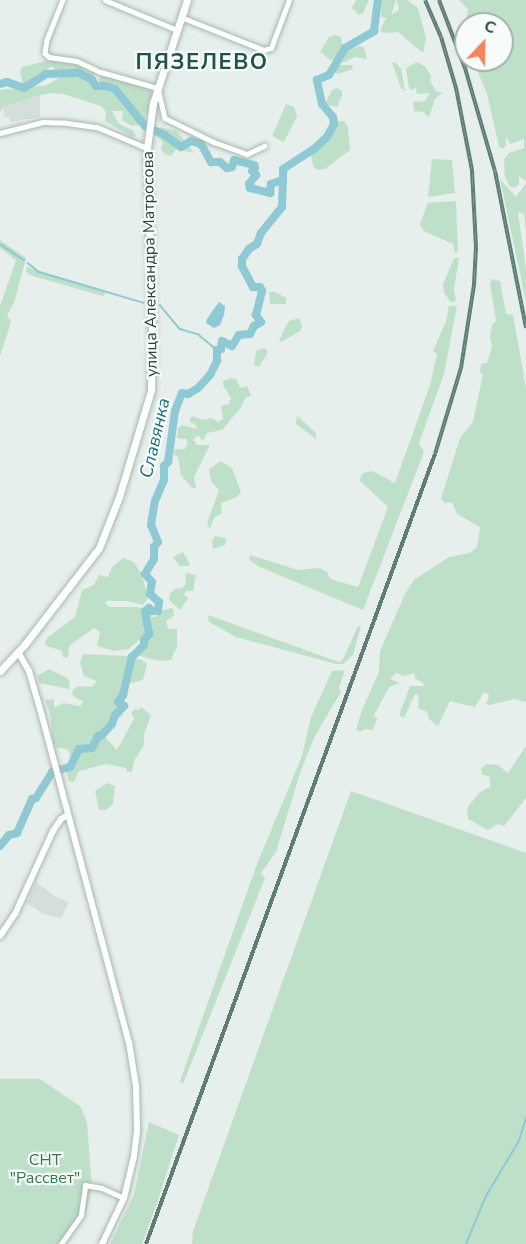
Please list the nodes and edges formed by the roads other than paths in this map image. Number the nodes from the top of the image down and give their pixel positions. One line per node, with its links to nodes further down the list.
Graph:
1 (63, 0): 7 (street)
2 (105, 0): 6 (street)
3 (187, 0): 5 (main road, улица Александра Матросова)
4 (289, 0): 5 (street)
5 (181, 17): 6 (main road, улица Александра Матросова)
6 (177, 30): 7 (main road, улица Александра Матросова)
7 (158, 88): 9 (street); 10 (main road, улица Александра Матросова)
8 (0, 133): 10 (street)
9 (264, 146)
10 (147, 148): 11 (main road, улица Александра Матросова)
11 (18, 652): 12 (main road, улица Александра Матросова); 13 (street)
12 (0, 671)
13 (68, 814): 14 (street); 15 (street)
14 (0, 936)
15 (124, 1198): 16 (street); 17 (street)
16 (61, 1244)
17 (102, 1244)

